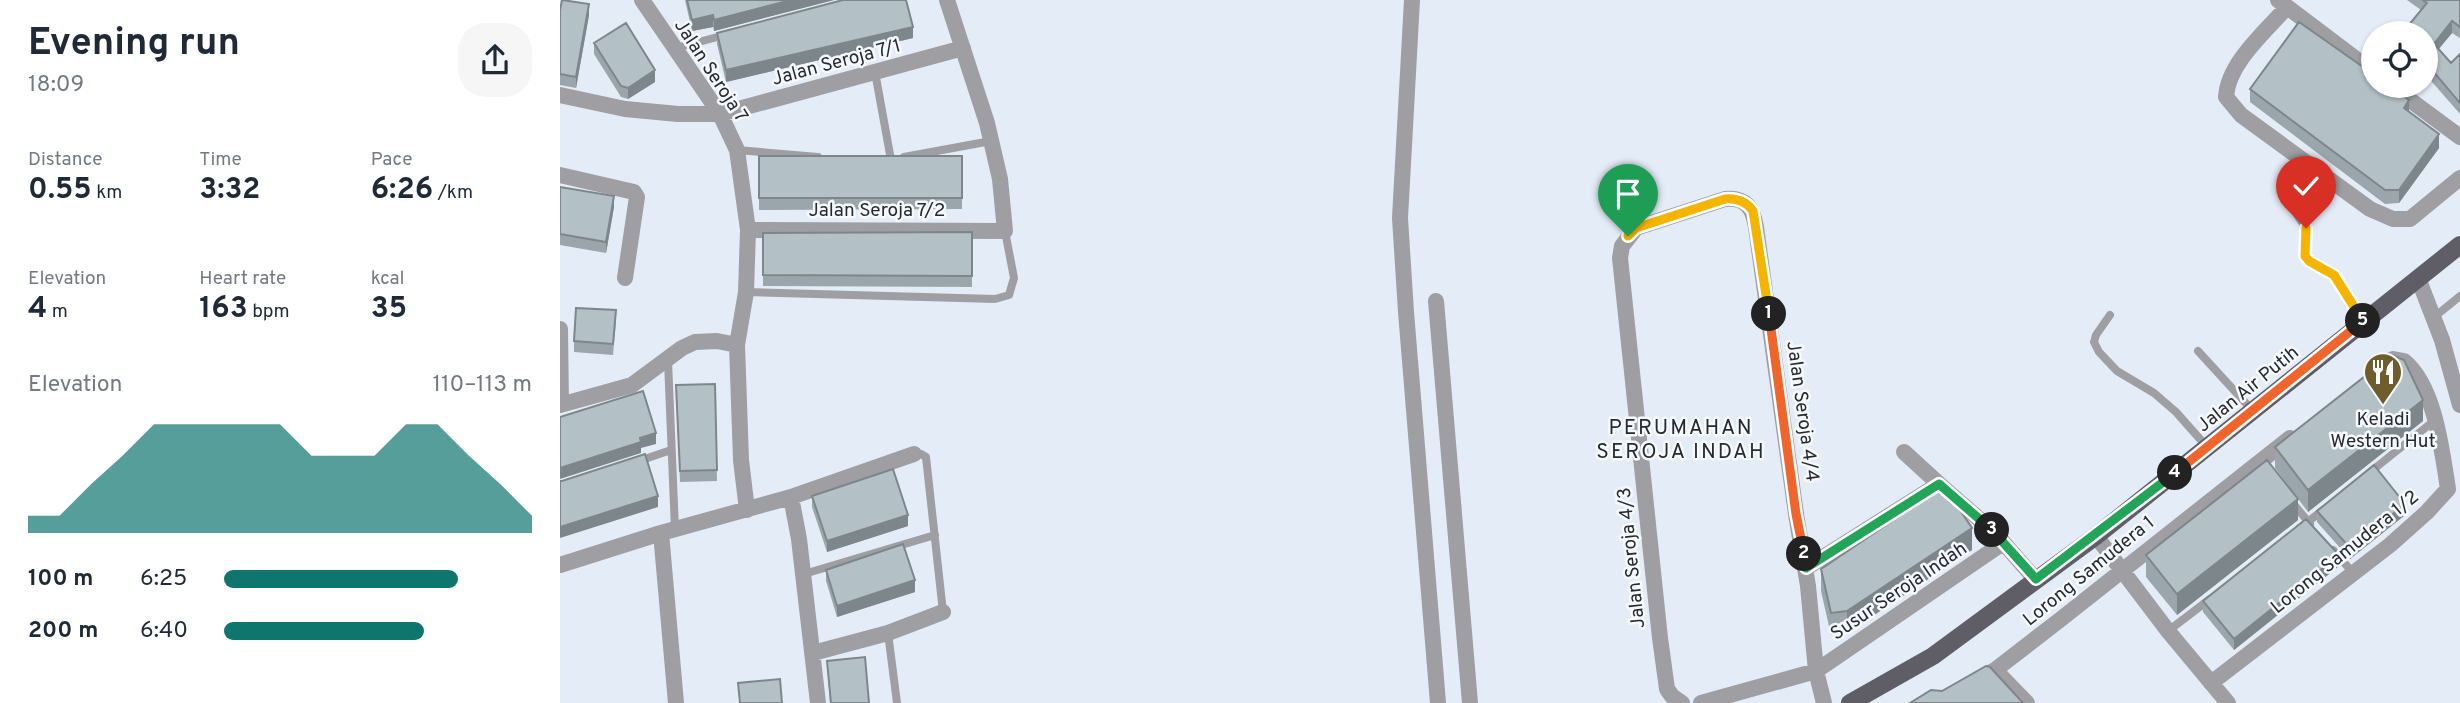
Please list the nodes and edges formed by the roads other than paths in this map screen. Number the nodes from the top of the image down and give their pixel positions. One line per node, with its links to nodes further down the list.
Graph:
1 (642, 0): 6 (street, Jalan Seroja 7)
2 (947, 0): 7 (street)
3 (1412, 0): 82 (street)
4 (2282, 2): 8 (street); 20 (street)
5 (729, 34): 6 (lane)
6 (676, 48): 12 (street, Jalan Seroja 7)
7 (963, 48): 9 (street, Jalan Seroja 7/1); 14 (street)
8 (2361, 63)
9 (875, 72): 12 (street, Jalan Seroja 7/1); 18 (lane)
10 (560, 95): 12 (street, Jalan Seroja 7/1)
11 (2407, 98): 13 (street)
12 (720, 114): 15 (street, Jalan Seroja 7)
13 (2460, 137)
14 (991, 141): 18 (lane); 23 (street)
15 (737, 150): 16 (lane); 22 (street, Jalan Seroja 7)
16 (823, 158)
17 (880, 160): 18 (lane)
18 (891, 160)
19 (560, 175): 26 (street)
20 (2460, 178)
21 (2290, 204): 33 (lane)
22 (748, 230): 23 (street, Jalan Seroja 7/2); 28 (street, Jalan Seroja 7)
23 (1005, 231): 28 (lane)
24 (1628, 236): 65 (street, Jalan Seroja 4/4); 84 (street, Jalan Seroja 4/3)
25 (2460, 245): 27 (main road, Jalan Air Putih)
26 (625, 278)
27 (2418, 278): 32 (street); 33 (main road, Jalan Air Putih)
28 (746, 292): 35 (street, Jalan Seroja 7)
29 (2460, 296): 32 (lane)
30 (1436, 301): 83 (street)
31 (2110, 315): 44 (lane)
32 (2433, 318): 40 (street)
33 (2364, 321): 41 (main road, Jalan Air Putih)
34 (560, 329): 39 (street)
35 (737, 345): 37 (street); 55 (street, Jalan Seroja 7)
36 (2198, 351): 41 (lane)
37 (668, 360): 39 (street); 45 (lane)
38 (2375, 370): 42 (street, Lorong Samudera 1/2)
39 (560, 405)
40 (2460, 405)
41 (2253, 411): 44 (main road, Jalan Air Putih)
42 (2435, 420): 49 (lane); 51 (street, Lorong Samudera 1/2)
43 (2300, 430): 66 (street, Lorong Samudera 1)
44 (2207, 447): 61 (main road, Jalan Air Putih)
45 (671, 450): 48 (lane); 57 (lane)
46 (1904, 452): 50 (street)
47 (914, 454): 53 (street); 60 (lane)
48 (622, 466)
49 (2361, 480)
50 (1939, 484): 62 (street); 65 (street)
51 (2454, 487): 68 (street, Lorong Samudera 1/2)
52 (2284, 492): 56 (lane)
53 (791, 497): 55 (street); 67 (street)
54 (2329, 505): 56 (lane)
55 (747, 510): 57 (street)
56 (2308, 522): 58 (lane); 59 (lane)
57 (668, 531): 64 (street); 79 (street)
58 (2297, 531)
59 (2317, 533)
60 (935, 535): 67 (lane); 71 (lane)
61 (2096, 536): 66 (street); 69 (main road, Jalan Air Putih)
62 (2003, 543): 69 (street); 76 (street, Susur Seroja Indah)
63 (2326, 543): 68 (lane)
64 (560, 565)
65 (1806, 568): 76 (street, Jalan Seroja 4/4)
66 (2122, 569): 72 (street); 75 (street, Lorong Samudera 1)
67 (803, 574): 74 (street)
68 (2354, 574): 77 (street, Lorong Samudera 1/2)
69 (2036, 579): 87 (main road, Jalan Air Putih)
70 (2222, 589): 72 (lane)
71 (943, 612): 73 (street)
72 (2168, 631): 77 (street)
73 (888, 632): 74 (street); 81 (lane)
74 (813, 653): 80 (street)
75 (1995, 670): 78 (street, Lorong Samudera 1); 88 (street)
76 (1816, 671): 85 (street); 86 (street, Jalan Seroja 4/4)
77 (2211, 683): 89 (street)
78 (1964, 687)
79 (676, 703)
80 (818, 703)
81 (897, 703)
82 (1438, 703)
83 (1470, 703)
84 (1682, 703)
85 (1701, 703)
86 (1824, 703)
87 (1850, 703)
88 (2027, 703)
89 (2228, 703)

